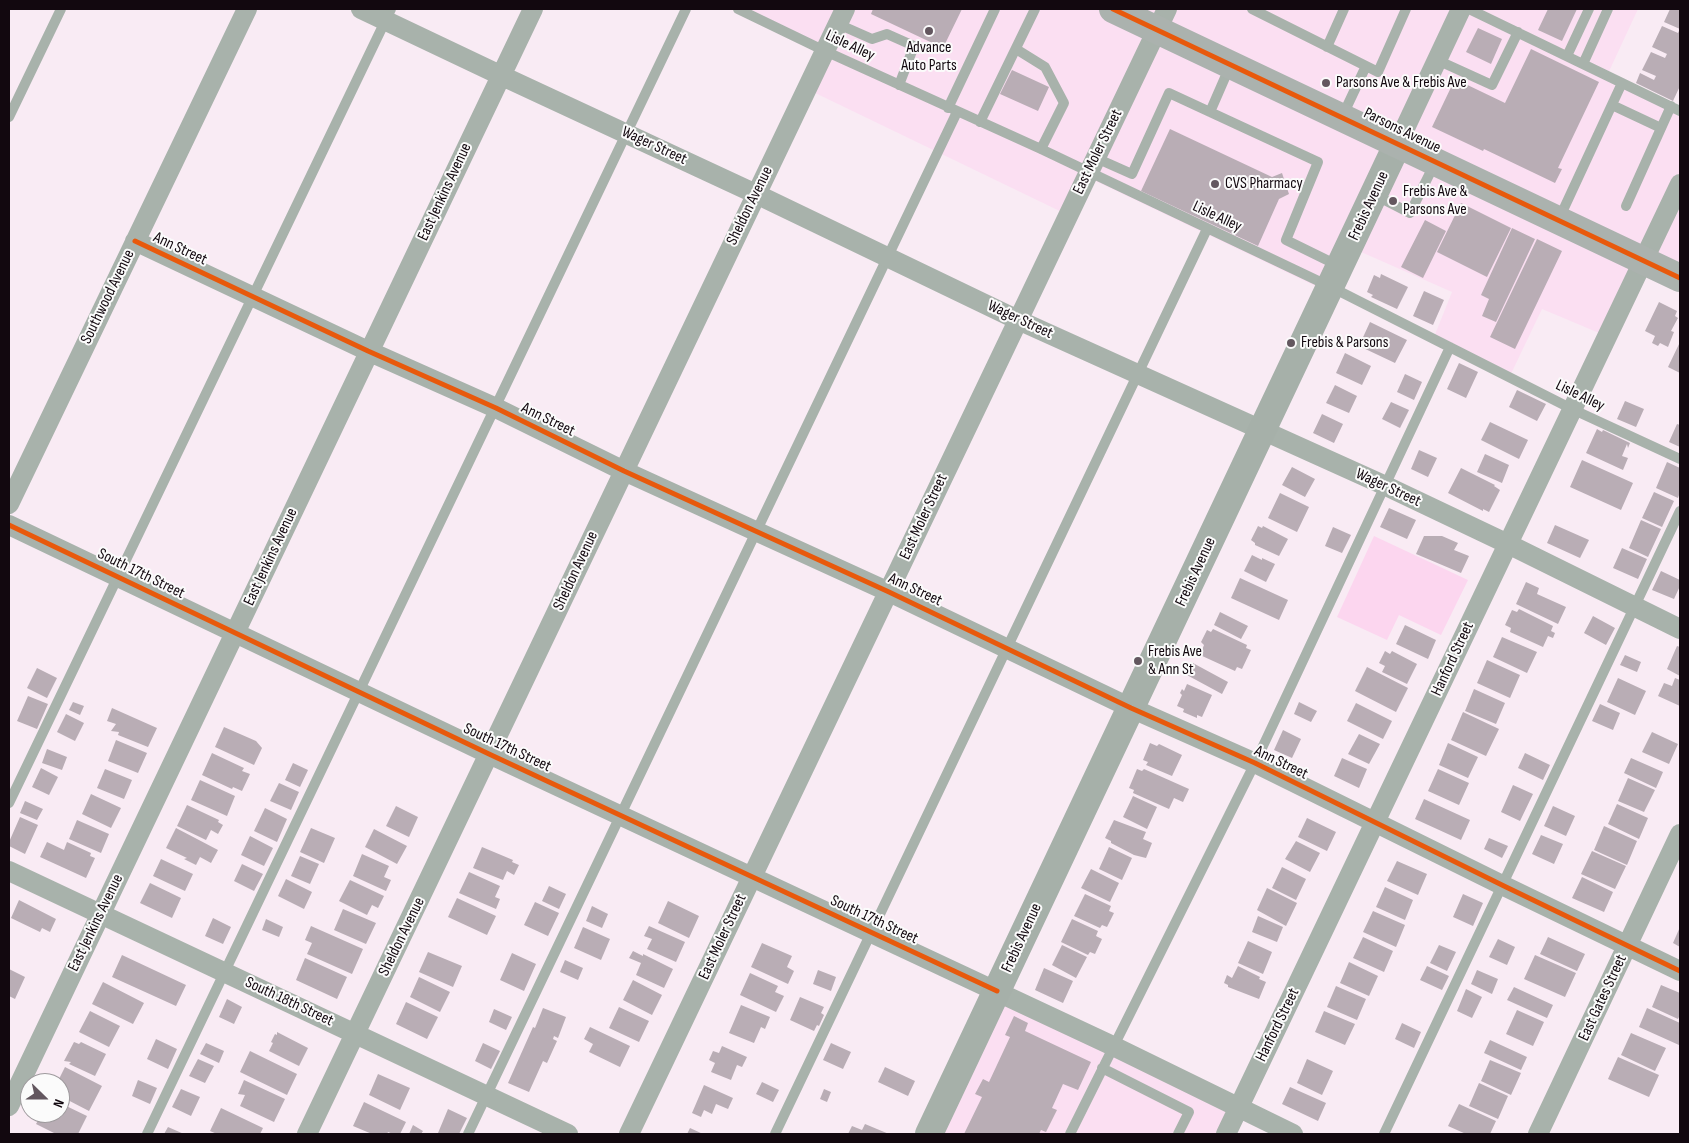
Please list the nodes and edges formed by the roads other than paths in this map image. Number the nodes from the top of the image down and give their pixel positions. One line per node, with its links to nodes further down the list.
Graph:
1 (61, 9): 36 (lane)
2 (247, 9): 51 (street, Southwood Avenue)
3 (361, 9): 17 (street, Wager Street)
4 (533, 9): 29 (street, East Jenkins Avenue)
5 (686, 9): 40 (lane)
6 (738, 9): 23 (lane, Lisle Alley)
7 (995, 9): 34 (lane)
8 (1035, 9): 22 (lane)
9 (1113, 9): 19 (main road, Parsons Avenue)
10 (1252, 9): 21 (lane)
11 (1344, 9): 21 (lane)
12 (1406, 9): 28 (lane)
13 (1460, 9): 25 (street, Frebis Avenue)
14 (1469, 9): 20 (lane)
15 (1589, 9): 24 (lane)
16 (1608, 9): 27 (lane)
17 (388, 15): 29 (street, Wager Street); 56 (lane)
18 (841, 16): 23 (street, Sheldon Avenue); 31 (lane)
19 (1162, 19): 26 (main road, Parsons Avenue); 44 (street, East Moler Street)
20 (1518, 32): 24 (lane); 25 (lane)
21 (1328, 46): 28 (lane)
22 (1016, 49): 38 (lane); 42 (lane)
23 (824, 51): 31 (lane, Lisle Alley); 46 (street, Sheldon Avenue)
24 (1567, 56): 27 (lane)
25 (1437, 60): 41 (street, Frebis Avenue)
26 (1231, 64): 35 (lane); 37 (main road, Parsons Avenue)
27 (1583, 64): 30 (lane)
28 (1366, 66): 37 (lane)
29 (500, 75): 40 (street, Wager Street); 59 (street, East Jenkins Avenue)
30 (1622, 83): 32 (lane); 33 (lane)
31 (899, 85): 34 (lane, Lisle Alley)
32 (1612, 105): 39 (lane); 49 (lane)
33 (1676, 109): 39 (lane)
34 (953, 110): 38 (lane, Lisle Alley); 52 (lane)
35 (1210, 112): 44 (lane); 54 (lane)
36 (9, 117)
37 (1342, 117): 41 (main road, Parsons Avenue)
38 (980, 122): 42 (lane, Lisle Alley)
39 (1661, 128): 48 (lane)
40 (627, 133): 46 (street, Wager Street); 61 (lane)
41 (1398, 143): 43 (main road, Parsons Avenue); 47 (main road, Frebis Avenue)
42 (1041, 149): 44 (lane, Lisle Alley)
43 (1436, 161): 47 (lane); 49 (main road, Parsons Avenue)
44 (1092, 165): 50 (lane, Lisle Alley); 57 (street, East Moler Street)
45 (1680, 184): 53 (street, Hanford Street)
46 (756, 194): 52 (street, Wager Street); 65 (street, Sheldon Avenue)
47 (1374, 195): 54 (main road, Frebis Avenue)
48 (1626, 206)
49 (1559, 220): 53 (main road, Parsons Avenue)
50 (1207, 229): 54 (lane, Lisle Alley); 60 (lane)
51 (135, 241): 56 (street, Ann Street); 67 (street, Southwood Avenue)
52 (886, 258): 57 (street, Wager Street); 70 (lane)
53 (1645, 260): 55 (main road, Parsons Avenue); 62 (street, Hanford Street)
54 (1335, 277): 58 (lane, Lisle Alley); 63 (main road, Frebis Avenue)
55 (1680, 278)
56 (252, 296): 59 (street, Ann Street); 72 (lane)
57 (1018, 320): 60 (street, Wager Street); 73 (street, East Moler Street)
58 (1450, 347): 62 (lane, Lisle Alley); 66 (lane)
59 (368, 351): 61 (street, Ann Street); 76 (street, East Jenkins Avenue)
60 (1139, 374): 63 (street, Wager Street); 77 (lane)
61 (496, 408): 65 (street, Ann Street); 78 (lane)
62 (1574, 410): 64 (lane, Lisle Alley); 71 (street, Hanford Street)
63 (1263, 431): 66 (street, Wager Street); 79 (main road, Frebis Avenue)
64 (1680, 459)
65 (624, 471): 70 (street, Ann Street); 80 (street, Sheldon Avenue)
66 (1386, 486): 71 (street, Wager Street); 81 (lane)
67 (9, 504)
68 (1680, 511): 74 (lane)
69 (9, 525): 72 (street, South 17th Street)
70 (758, 531): 73 (street, Ann Street); 83 (lane)
71 (1508, 544): 74 (street, Wager Street); 84 (street, Hanford Street)
72 (117, 576): 76 (street, South 17th Street); 82 (lane)
73 (888, 592): 77 (street, Ann Street); 87 (street, East Moler Street)
74 (1635, 607): 75 (street, Wager Street); 88 (lane)
75 (1680, 629)
76 (235, 634): 78 (street, South 17th Street); 89 (street, East Jenkins Avenue)
77 (1008, 648): 79 (street, Ann Street); 90 (lane)
78 (359, 692): 80 (street, South 17th Street); 93 (lane)
79 (1131, 708): 81 (street, Ann Street); 94 (main road, Frebis Avenue)
80 (489, 754): 83 (street, South 17th Street); 95 (street, Sheldon Avenue)
81 (1255, 763): 84 (street, Ann Street); 96 (lane)
82 (9, 803)
83 (620, 816): 87 (street, South 17th Street); 98 (lane)
84 (1375, 822): 88 (street, Ann Street); 100 (street, Hanford Street)
85 (1680, 834): 91 (street, East Gates Street)
86 (9, 871): 89 (street, South 18th Street)
87 (752, 877): 90 (street, South 17th Street); 105 (street, East Moler Street)
88 (1504, 886): 91 (street, Ann Street); 112 (lane)
89 (100, 914): 93 (street, South 18th Street); 99 (street, East Jenkins Avenue)
90 (872, 933): 94 (street, South 17th Street); 106 (lane)
91 (1628, 945): 92 (street, Ann Street); 113 (street, East Gates Street)
92 (1680, 970)
93 (224, 972): 95 (street, South 18th Street); 101 (lane)
94 (996, 991): 96 (street, South 17th Street); 107 (main road, Frebis Avenue)
95 (355, 1034): 98 (street, South 18th Street); 102 (street, Sheldon Avenue)
96 (1113, 1046): 97 (lane); 100 (street, South 17th Street)
97 (1102, 1068): 108 (lane); 109 (lane)
98 (486, 1096): 103 (lane); 104 (street, South 18th Street)
99 (9, 1106)
100 (1238, 1108): 110 (street, Hanford Street); 111 (street, South 17th Street)
101 (147, 1134)
102 (307, 1134)
103 (468, 1134)
104 (568, 1134)
105 (629, 1134)
106 (776, 1134)
107 (929, 1134)
108 (1070, 1134)
109 (1178, 1134)
110 (1226, 1134)
111 (1294, 1134)
112 (1384, 1134)
113 (1538, 1134)

